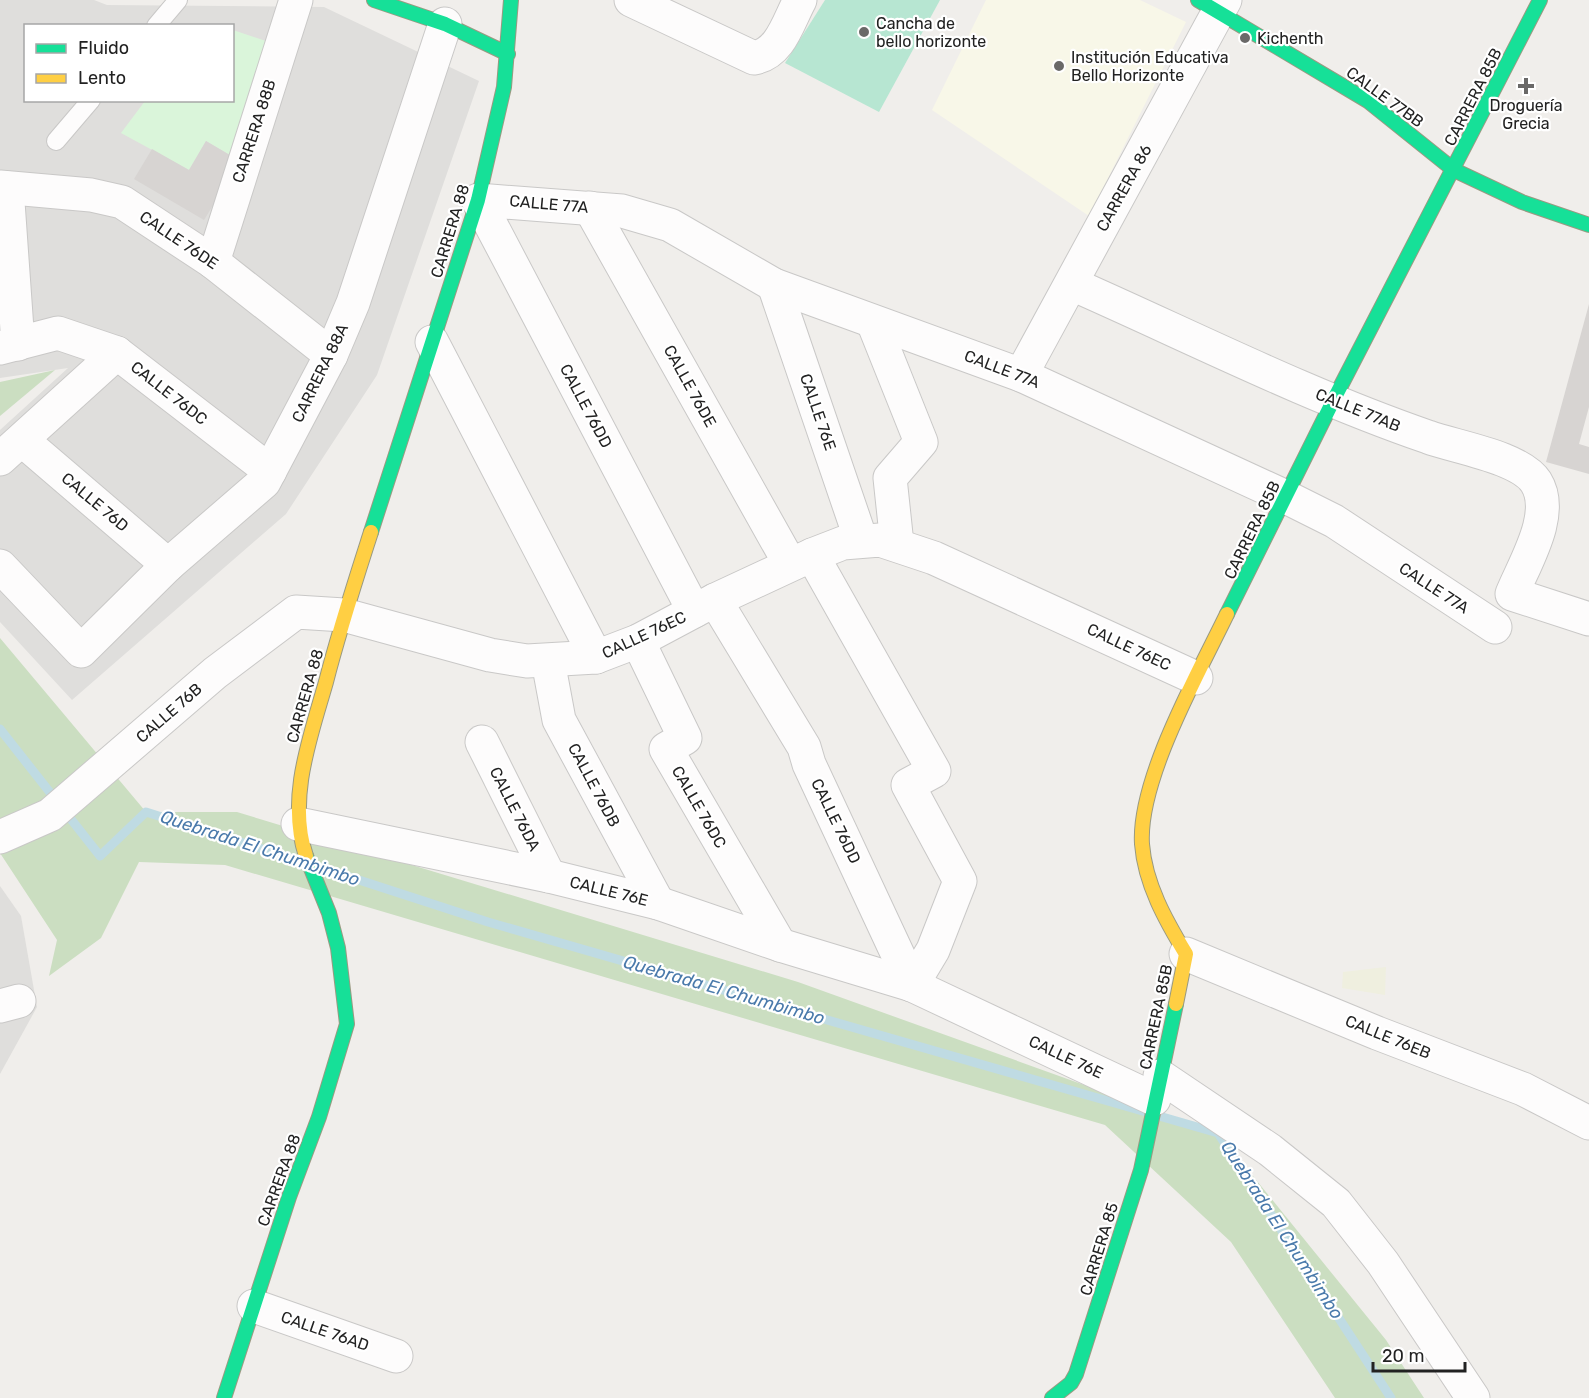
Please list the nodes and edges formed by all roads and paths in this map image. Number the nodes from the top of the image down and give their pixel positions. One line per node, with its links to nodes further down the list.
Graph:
1 (178, 0): 9 (lane)
2 (296, 0): 20 (street, CARRERA 88B)
3 (374, 0): 10 (street)
4 (511, 0): 11 (street, CARRERA 88)
5 (631, 0): 6 (street)
6 (800, 0)
7 (1540, 0): 14 (street, CARRERA 85B)
8 (1214, 4): 14 (street, CALLE 77BB); 21 (street, CARRERA 86)
9 (158, 24)
10 (445, 24): 11 (street); 27 (street, CARRERA 88A)
11 (508, 54): 16 (street, CARRERA 88)
12 (89, 102): 13 (lane)
13 (56, 141)
14 (1454, 170): 18 (street, CALLE 77BB); 29 (street, CARRERA 85B)
15 (4, 188): 19 (street); 20 (street, CALLE 76DE)
16 (478, 200): 17 (street, CALLE 77A); 24 (street, CARRERA 88); 38 (street, CALLE 76DD)
17 (590, 208): 22 (street, CALLE 77A); 35 (street, CALLE 76DE)
18 (1589, 225)
19 (6, 241): 25 (street)
20 (213, 262): 27 (street, CALLE 76DE)
21 (1072, 284): 28 (street, CARRERA 86); 29 (street, CALLE 77AB)
22 (774, 285): 23 (street, CALLE 77A); 33 (street, CALLE 76E)
23 (873, 322): 28 (street, CALLE 77A); 34 (street)
24 (432, 342): 39 (street, CARRERA 88); 43 (street)
25 (9, 346): 26 (street, CALLE 76DC)
26 (117, 353): 30 (street); 31 (street, CALLE 76DC)
27 (331, 355): 31 (street, CARRERA 88A)
28 (1021, 375): 32 (street, CALLE 77A)
29 (1333, 401): 32 (street, CARRERA 85B); 40 (street, CALLE 77AB)
30 (11, 450): 36 (street, CALLE 76D)
31 (270, 471): 36 (street, CARRERA 88A)
32 (1286, 497): 41 (street, CALLE 77A); 45 (street, CARRERA 85B)
33 (861, 540): 34 (street, CALLE 76EC); 35 (street, CALLE 76EC)
34 (897, 544): 45 (street, CALLE 76EC)
35 (801, 559): 38 (street, CALLE 76EC); 53 (street)
36 (168, 564): 37 (street, CARRERA 88A)
37 (0, 566)
38 (705, 606): 42 (street, CALLE 76EC); 53 (street, CALLE 76DD)
39 (344, 615): 44 (street, CALLE 76EC); 47 (street, CALLE 76B); 48 (street, CARRERA 88)
40 (1589, 619)
41 (1495, 627)
42 (638, 641): 43 (street, CALLE 76EC); 51 (street, CALLE 76DC)
43 (596, 657): 44 (street, CALLE 76EC)
44 (548, 661): 50 (street, CALLE 76DB)
45 (1196, 678): 52 (street, CARRERA 85B)
46 (482, 742): 49 (street, CALLE 76DA)
47 (0, 837)
48 (301, 839): 49 (street, CALLE 76E); 56 (street, CARRERA 88)
49 (549, 876): 50 (street, CALLE 76E)
50 (658, 903): 51 (street, CALLE 76E)
51 (780, 945): 53 (street, CALLE 76E)
52 (1186, 954): 54 (street, CARRERA 85B); 55 (street, CALLE 76EB)
53 (912, 985): 54 (street, CALLE 76E)
54 (1157, 1087): 59 (street, CARRERA 85); 60 (street, CALLE 76E)
55 (1589, 1123)
56 (254, 1306): 57 (street, CALLE 76AD); 58 (street, CARRERA 88)
57 (396, 1356)
58 (224, 1398)
59 (1053, 1398)
60 (1473, 1398)

